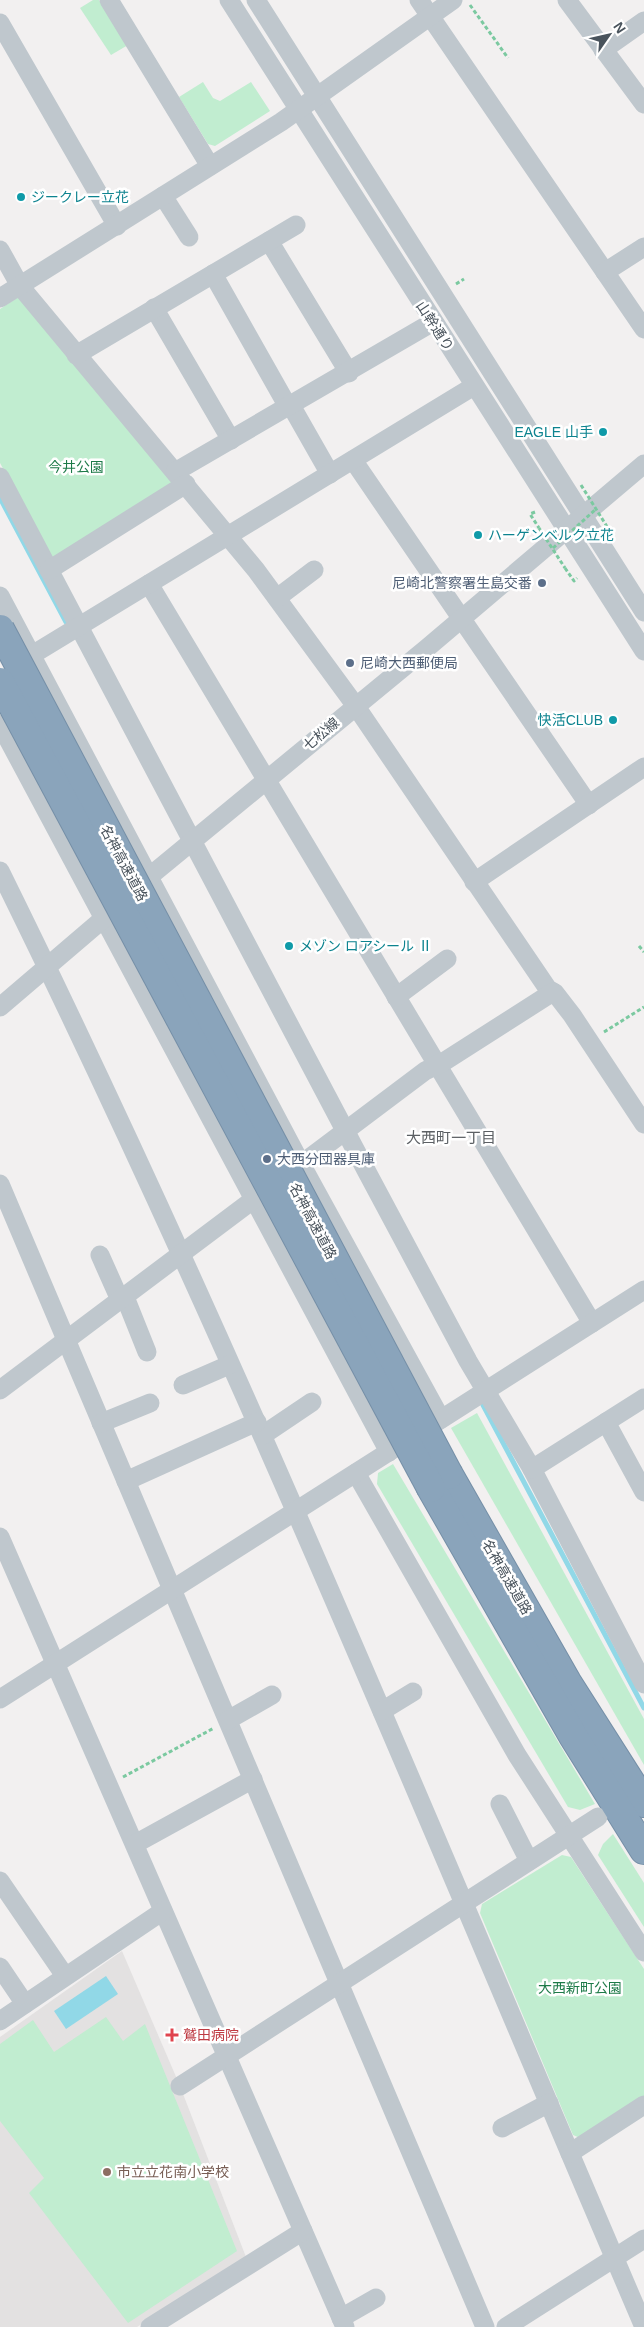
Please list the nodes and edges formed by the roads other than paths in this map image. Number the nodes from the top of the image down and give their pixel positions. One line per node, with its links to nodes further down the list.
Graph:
1 (109, 0): 14 (street)
2 (229, 0): 13 (street, 山幹通り)
3 (256, 0): 11 (street, 山幹通り)
4 (419, 0): 7 (street)
5 (453, 0): 7 (street)
6 (567, 0): 10 (street)
7 (430, 16): 11 (street); 22 (street)
8 (644, 21): 10 (street)
9 (0, 23): 17 (street)
10 (603, 50): 12 (street)
11 (317, 97): 13 (street); 39 (street, 山幹通り)
12 (644, 104)
13 (298, 110): 14 (street); 27 (street, 山幹通り)
14 (210, 166): 15 (street)
15 (163, 196): 17 (street); 18 (street)
16 (296, 225): 19 (street)
17 (117, 226): 24 (street)
18 (189, 237)
19 (269, 241): 23 (street); 30 (street)
20 (644, 247): 22 (street)
21 (0, 250): 24 (street)
22 (605, 272): 28 (street)
23 (213, 274): 26 (street); 32 (street)
24 (20, 286): 25 (street); 29 (street)
25 (0, 298)
26 (154, 308): 29 (street); 33 (street)
27 (433, 322): 30 (street); 31 (street, 山幹通り)
28 (644, 330)
29 (76, 355): 38 (street)
30 (348, 373): 32 (street)
31 (474, 386): 34 (street); 40 (street, 山幹通り)
32 (290, 407): 33 (street); 36 (street)
33 (231, 440): 38 (street)
34 (352, 460): 36 (street); 48 (street)
35 (644, 464): 39 (street, 七松線)
36 (330, 474): 41 (street)
37 (0, 477): 42 (street)
38 (181, 478): 41 (street); 42 (street)
39 (589, 512): 40 (street, 七松線); 47 (street, 山幹通り)
40 (565, 530): 48 (street, 七松線); 51 (street, 山幹通り)
41 (228, 536): 44 (street); 46 (street)
42 (49, 570): 49 (street)
43 (314, 570): 46 (street)
44 (149, 584): 49 (street); 58 (street)
45 (0, 596): 52 (street)
46 (276, 598): 55 (street)
47 (644, 612)
48 (461, 618): 55 (street, 七松線); 59 (street)
49 (78, 627): 52 (street); 60 (street)
50 (0, 629): 98 (highway, 名神高速道路, bridge)
51 (644, 651)
52 (31, 655): 53 (street); 62 (street)
53 (0, 674)
54 (0, 682): 98 (highway, 名神高速道路, bridge)
55 (355, 705): 58 (street, 七松線); 63 (street)
56 (0, 724): 64 (street)
57 (644, 767): 59 (street)
58 (266, 779): 60 (street, 七松線); 68 (street)
59 (590, 805): 63 (street)
60 (193, 842): 62 (street, 七松線); 72 (street)
61 (0, 871): 66 (street)
62 (150, 876): 64 (street, 七松線); 73 (street)
63 (474, 882): 67 (street)
64 (103, 919): 66 (street, 七松線); 75 (street)
65 (447, 959): 68 (street)
66 (47, 967): 69 (street, 七松線); 77 (street)
67 (553, 992): 70 (street); 71 (street)
68 (396, 997): 70 (street)
69 (0, 1007)
70 (436, 1065): 72 (street); 80 (street)
71 (644, 1124)
72 (345, 1132): 73 (street); 86 (street)
73 (301, 1164): 75 (street); 90 (street)
74 (0, 1184): 81 (street)
75 (254, 1200): 77 (street); 94 (street)
76 (100, 1255): 79 (street)
77 (180, 1255): 79 (street); 83 (street)
78 (644, 1290): 80 (street)
79 (123, 1298): 81 (street); 82 (street)
80 (592, 1323): 86 (street)
81 (66, 1340): 85 (street); 92 (street)
82 (148, 1352)
83 (229, 1365): 84 (street); 93 (street)
84 (183, 1385)
85 (0, 1390)
86 (486, 1390): 90 (street); 95 (street)
87 (644, 1398): 91 (street)
88 (312, 1402): 93 (street)
89 (150, 1403): 92 (street)
90 (441, 1418): 94 (street)
91 (606, 1422): 95 (street); 99 (street)
92 (101, 1423): 97 (street)
93 (260, 1429): 97 (street); 100 (street)
94 (389, 1452): 96 (street)
95 (532, 1469): 104 (street)
96 (356, 1473): 100 (street); 114 (street)
97 (126, 1481): 102 (street)
98 (440, 1482): 111 (highway, 名神高速道路); 116 (highway, 名神高速道路)
99 (642, 1485)
100 (296, 1511): 102 (street); 108 (street)
101 (0, 1537): 103 (street)
102 (172, 1590): 103 (street); 109 (street)
103 (56, 1663): 107 (street); 115 (street)
104 (644, 1684)
105 (413, 1692): 108 (street)
106 (272, 1696): 109 (street)
107 (0, 1699)
108 (382, 1711): 119 (street)
109 (228, 1720): 110 (street)
110 (253, 1779): 115 (street); 124 (street)
111 (644, 1803)
112 (500, 1804): 117 (street)
113 (598, 1817): 114 (street)
114 (570, 1835): 117 (street); 121 (street)
115 (135, 1844): 120 (street)
116 (644, 1850)
117 (529, 1861): 119 (street)
118 (0, 1881): 123 (street)
119 (464, 1902): 124 (street); 129 (street)
120 (163, 1911): 123 (street); 127 (street)
121 (644, 1952)
122 (0, 1967): 125 (street)
123 (64, 1976): 125 (street)
124 (340, 1982): 127 (street); 139 (street)
125 (25, 2004): 126 (street)
126 (0, 2021)
127 (227, 2055): 128 (street); 133 (street)
128 (180, 2086)
129 (549, 2103): 131 (street); 132 (street)
130 (644, 2106): 132 (street)
131 (502, 2128)
132 (570, 2153): 135 (street)
133 (303, 2231): 137 (street); 138 (street)
134 (644, 2239): 135 (street)
135 (614, 2258): 140 (street); 141 (street)
136 (376, 2298): 137 (street)
137 (343, 2322)
138 (150, 2327)
139 (486, 2327)
140 (506, 2327)
141 (644, 2327)

